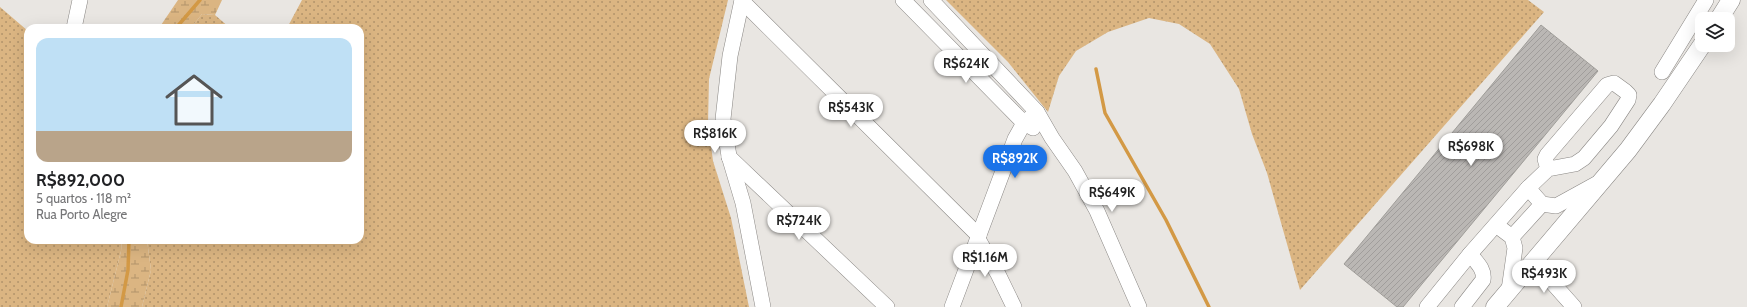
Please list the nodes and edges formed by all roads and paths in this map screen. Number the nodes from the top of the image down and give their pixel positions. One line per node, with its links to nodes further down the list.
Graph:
1 (80, 0): 8 (street)
2 (742, 0): 14 (street); 20 (street)
3 (903, 0): 12 (street)
4 (931, 0): 11 (street)
5 (1706, 0): 10 (street)
6 (1731, 0): 7 (main road)
7 (1723, 12)
8 (75, 24)
9 (1697, 52): 16 (main road)
10 (1662, 72)
11 (1037, 112): 12 (street); 13 (street)
12 (1024, 123): 13 (street); 20 (street)
13 (1052, 138): 29 (street)
14 (729, 156): 25 (street); 26 (street)
15 (1548, 168): 15 (street); 17 (street)
16 (1604, 179): 18 (street); 23 (main road)
17 (1528, 188): 18 (street); 19 (street)
18 (1542, 204): 21 (street)
19 (1496, 225): 21 (street); 22 (street)
20 (978, 237): 27 (street); 28 (street)
21 (1512, 237): 24 (street)
22 (1470, 254): 30 (street); 31 (street)
23 (1534, 262): 24 (main road); 33 (street)
24 (1509, 290): 32 (main road)
25 (763, 307)
26 (887, 307)
27 (952, 307)
28 (1014, 307)
29 (1140, 307)
30 (1427, 307)
31 (1462, 307)
32 (1495, 307)
33 (1574, 307)

